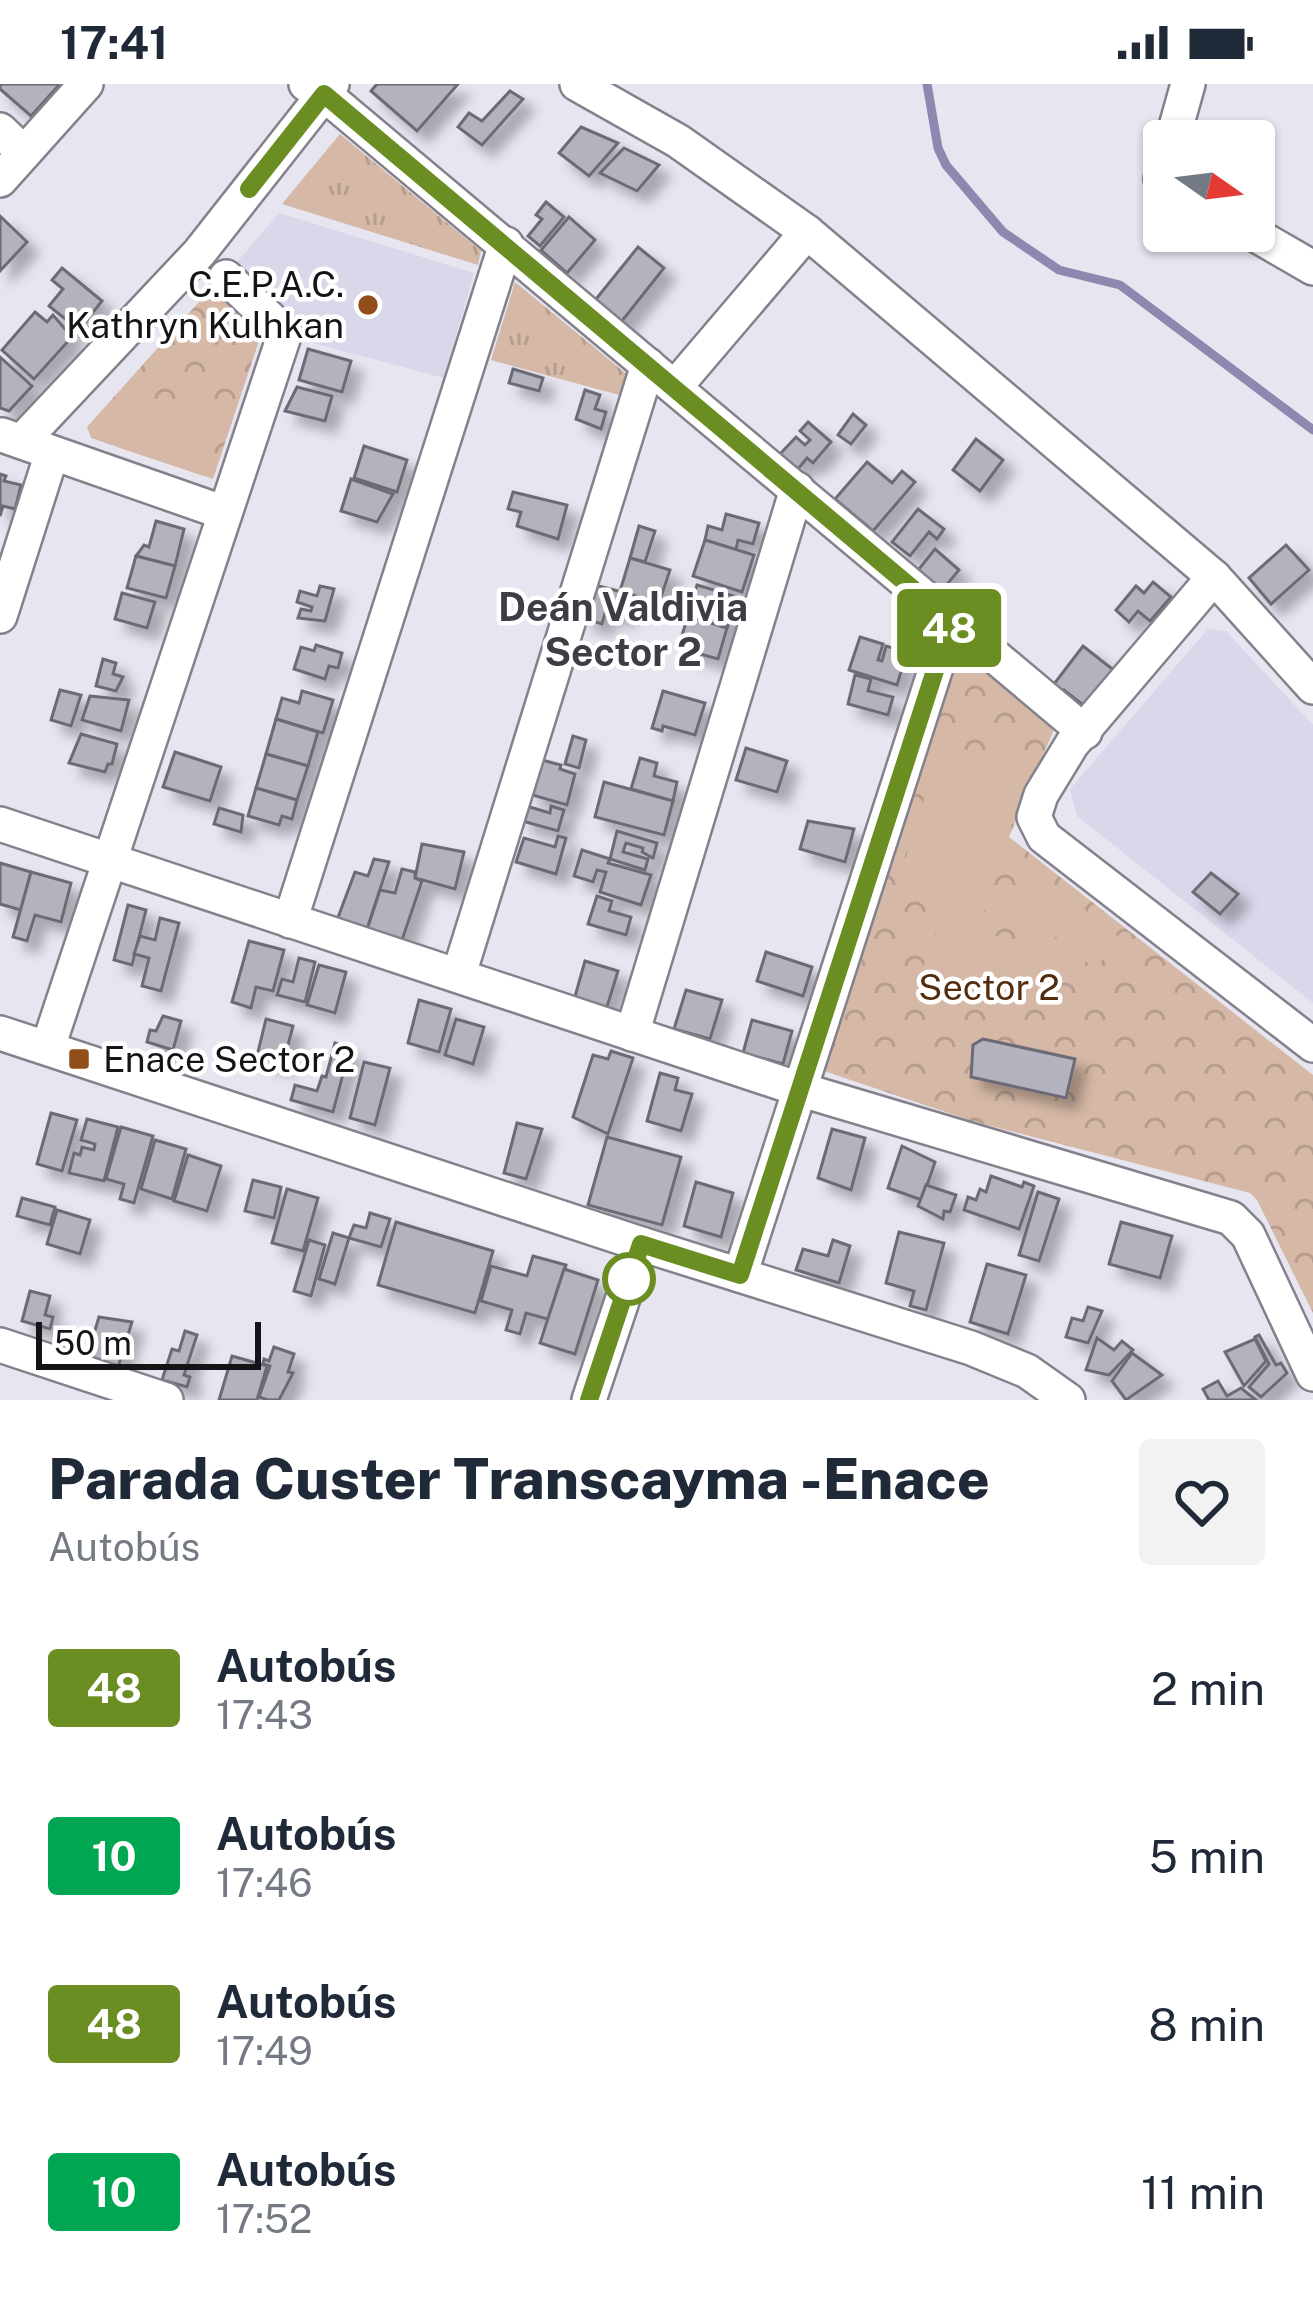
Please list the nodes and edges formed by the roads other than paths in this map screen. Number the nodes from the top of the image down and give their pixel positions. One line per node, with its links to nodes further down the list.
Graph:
1 (86, 84): 6 (street)
2 (578, 84): 8 (street)
3 (1188, 84): 5 (street)
4 (321, 87): 9 (street); 15 (street)
5 (1178, 120)
6 (12, 142): 7 (street)
7 (0, 180)
8 (807, 232): 14 (street); 18 (street)
9 (506, 244): 13 (street); 25 (street)
10 (1275, 246): 11 (street)
11 (1313, 268)
12 (226, 277): 17 (street)
13 (648, 365): 14 (street); 26 (street)
14 (675, 387): 16 (street)
15 (25, 443): 17 (street); 19 (street)
16 (797, 489): 20 (street); 28 (street)
17 (226, 513): 24 (street)
18 (1214, 577): 21 (street); 22 (street)
19 (0, 616)
20 (951, 621): 22 (street); 31 (street)
21 (1313, 688)
22 (1085, 731): 29 (street)
23 (0, 824): 24 (street)
24 (111, 862): 25 (street); 30 (street)
25 (290, 921): 26 (street)
26 (459, 974): 28 (street)
27 (0, 1033): 30 (street)
28 (632, 1034): 31 (street)
29 (1313, 1045)
30 (48, 1048): 32 (street)
31 (802, 1090): 33 (street); 35 (street)
32 (641, 1244): 33 (street); 38 (street)
33 (740, 1275): 39 (street)
34 (0, 1345): 37 (street)
35 (1313, 1374)
36 (1313, 1389): 40 (street)
37 (166, 1400)
38 (589, 1400)
39 (1068, 1400)
40 (1300, 1400)

